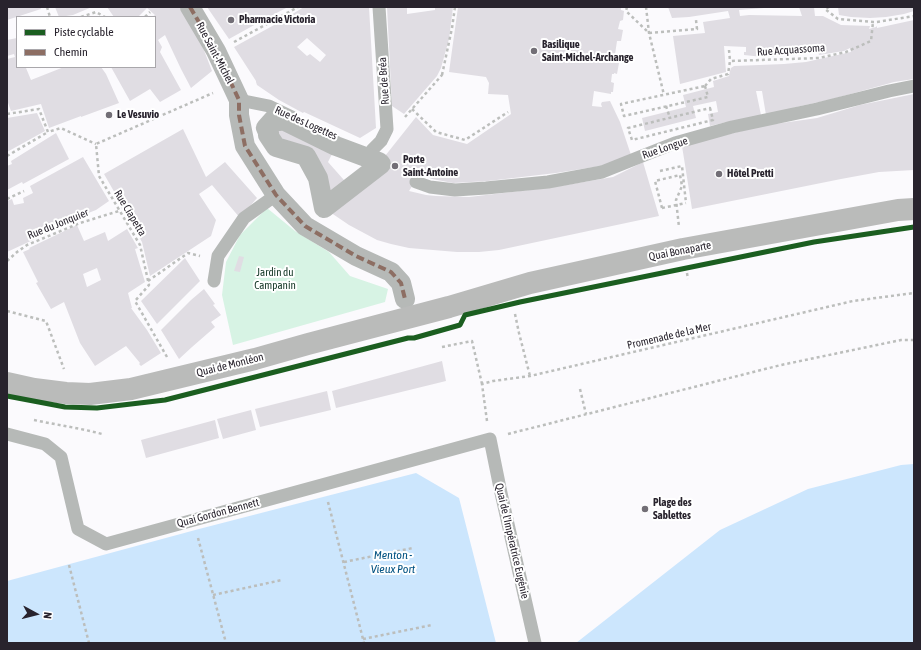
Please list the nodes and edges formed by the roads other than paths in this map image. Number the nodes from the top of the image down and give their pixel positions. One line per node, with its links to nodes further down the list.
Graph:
1 (190, 7): 4 (street, Rue Saint-Michel)
2 (379, 7): 5 (lane, Rue de Bréa)
3 (914, 86): 6 (lane, Rue Longue)
4 (235, 92): 5 (lane, Rue des Logettes); 7 (street)
5 (379, 157): 5 (street)
6 (416, 182)
7 (276, 195): 9 (lane); 10 (street)
8 (914, 208): 11 (main road, Quai Bonaparte)
9 (214, 281)
10 (406, 300)
11 (449, 307): 12 (main road, Quai de Monléon)
12 (7, 383)
13 (7, 434): 14 (lane, Quai Gordon Bennett)
14 (490, 439): 15 (lane, Quai de l'Impératrice Eugénie)
15 (535, 643)

